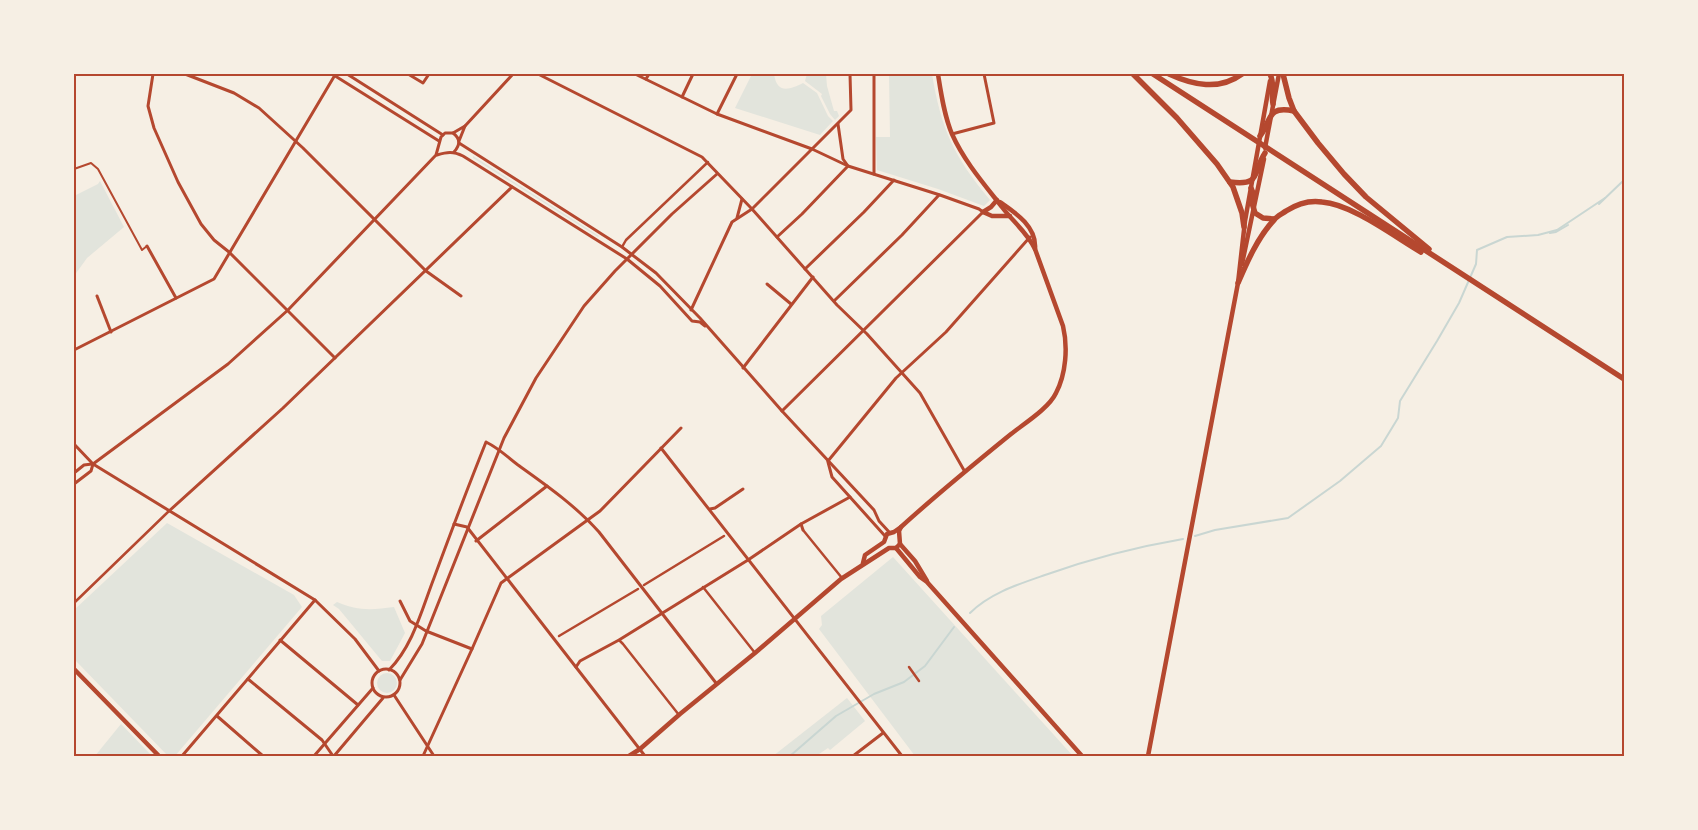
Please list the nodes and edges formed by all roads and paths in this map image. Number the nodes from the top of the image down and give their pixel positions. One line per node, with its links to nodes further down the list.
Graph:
1 (153, 74): 72 (street)
2 (185, 74): 36 (street)
3 (333, 74): 36 (street); 38 (street)
4 (346, 74): 34 (street)
5 (408, 74): 6 (street)
6 (429, 74)
7 (513, 74): 31 (street)
8 (538, 74): 44 (street)
9 (635, 74): 24 (street)
10 (649, 74): 24 (street)
11 (693, 74): 25 (street)
12 (737, 74): 28 (street)
13 (850, 74): 30 (street)
14 (874, 74): 48 (street)
15 (938, 74): 33 (street)
16 (984, 74): 33 (street)
17 (1133, 74): 51 (highway)
18 (1153, 74): 78 (highway)
19 (1169, 74): 20 (highway)
20 (1242, 74)
21 (1271, 74): 26 (highway); 35 (street)
22 (1279, 74): 26 (street)
23 (1283, 74): 27 (highway)
24 (646, 79): 25 (street)
25 (682, 97): 28 (street)
26 (1273, 104): 29 (street)
27 (1294, 111): 29 (highway); 78 (highway)
28 (717, 114): 39 (street)
29 (1271, 116): 35 (highway); 42 (street)
30 (838, 123): 39 (street); 45 (street)
31 (465, 126): 32 (street); 37 (street)
32 (453, 134): 34 (street); 37 (street)
33 (952, 134): 56 (street)
34 (443, 135): 38 (street)
35 (1260, 135): 50 (street)
36 (296, 142): 64 (street); 72 (street)
37 (459, 142): 41 (street); 70 (street)
38 (439, 143): 40 (street); 43 (street)
39 (812, 149): 45 (street); 57 (street)
40 (445, 152): 41 (street); 43 (street)
41 (454, 152): 52 (street)
42 (1265, 153): 50 (highway); 58 (street)
43 (436, 156): 64 (street)
44 (708, 162): 47 (street); 70 (street)
45 (848, 166): 48 (street); 67 (street)
46 (74, 169): 69 (lane)
47 (717, 174): 55 (street); 73 (street)
48 (874, 174): 49 (street)
49 (894, 180): 54 (street); 76 (street)
50 (1252, 180): 51 (highway); 53 (street)
51 (1230, 182): 65 (highway)
52 (512, 187): 74 (street); 77 (street)
53 (1251, 188): 58 (highway); 65 (street)
54 (940, 194): 59 (street); 85 (street)
55 (742, 199): 57 (street); 62 (street)
56 (997, 200): 59 (street); 60 (street); 61 (street)
57 (752, 209): 62 (street); 67 (street)
58 (1254, 209): 63 (highway); 75 (street)
59 (982, 212): 61 (street); 91 (street)
60 (1018, 215): 61 (street); 66 (street)
61 (1010, 216): 68 (street)
62 (736, 218): 88 (street)
63 (1274, 219): 78 (highway); 80 (highway)
64 (375, 220): 77 (street); 87 (street)
65 (1244, 227): 75 (street)
66 (1033, 232): 68 (street); 71 (street)
67 (777, 237): 76 (street)
68 (1030, 237): 71 (street); 95 (street)
69 (147, 246): 84 (street)
70 (622, 247): 73 (street)
71 (1035, 249): 104 (street)
72 (229, 252): 84 (street); 87 (street)
73 (633, 254): 74 (street); 88 (street)
74 (627, 259): 89 (street); 100 (street)
75 (1240, 267): 80 (street)
76 (805, 268): 79 (street)
77 (426, 270): 83 (street); 93 (street)
78 (1456, 270): 96 (highway)
79 (813, 277): 85 (street); 86 (street)
80 (1238, 283): 172 (street)
81 (767, 284): 86 (street)
82 (96, 296): 90 (street)
83 (461, 296)
84 (176, 298): 90 (street)
85 (834, 301): 91 (street)
86 (791, 304): 94 (street)
87 (288, 310): 93 (street); 103 (street)
88 (691, 310): 89 (street)
89 (708, 328): 94 (street)
90 (112, 332): 92 (street)
91 (863, 332): 95 (street); 97 (street)
92 (74, 350)
93 (334, 358): 111 (street)
94 (743, 368): 97 (street)
95 (902, 374): 102 (street); 104 (street)
96 (1624, 379)
97 (782, 411): 102 (street)
98 (681, 428): 101 (street)
99 (74, 444): 103 (street)
100 (499, 448): 107 (street); 113 (street); 115 (street)
101 (661, 448): 110 (street); 112 (street)
102 (828, 461): 109 (street); 118 (street)
103 (93, 464): 105 (street); 106 (street); 111 (street)
104 (965, 472): 118 (street)
105 (74, 473)
106 (74, 484)
107 (547, 486): 112 (street); 119 (street)
108 (743, 489): 110 (street)
109 (850, 497): 114 (street); 118 (street)
110 (710, 510): 122 (street)
111 (169, 512): 129 (street); 131 (street)
112 (588, 520): 125 (street); 132 (street)
113 (454, 524): 115 (street); 134 (street)
114 (801, 524): 116 (street); 122 (street)
115 (467, 527): 119 (street); 135 (street)
116 (803, 530): 124 (street)
117 (724, 536): 126 (street)
118 (890, 536): 120 (street); 121 (street); 123 (street)
119 (476, 540): 125 (street)
120 (898, 546): 121 (street); 171 (street)
121 (889, 548): 123 (street)
122 (748, 560): 127 (street); 133 (street)
123 (863, 564): 124 (street)
124 (842, 578): 133 (street)
125 (507, 579): 139 (street); 141 (street)
126 (644, 585)
127 (703, 587): 132 (street); 140 (street)
128 (638, 589): 136 (street)
129 (315, 600): 137 (street); 145 (street)
130 (400, 600): 134 (street)
131 (74, 603)
132 (661, 613): 138 (street); 149 (street)
133 (795, 619): 140 (street); 156 (street)
134 (416, 625): 135 (street); 144 (street)
135 (426, 631): 139 (street); 147 (street)
136 (559, 636)
137 (280, 640): 146 (street); 153 (street)
138 (619, 640): 141 (street); 154 (street)
139 (472, 649): 158 (street)
140 (755, 653): 149 (street)
141 (576, 667): 159 (street)
142 (909, 667): 148 (street)
143 (74, 669): 160 (street)
144 (389, 670): 145 (street); 147 (street)
145 (379, 671): 150 (street)
146 (248, 679): 155 (street); 157 (street)
147 (400, 680): 151 (street)
148 (919, 681)
149 (716, 683): 154 (street)
150 (373, 688): 152 (street); 153 (street)
151 (394, 695): 152 (street); 158 (street)
152 (383, 698): 164 (street)
153 (358, 705): 157 (street)
154 (679, 715): 159 (street)
155 (217, 716): 161 (street); 162 (street)
156 (883, 733): 169 (street); 170 (street)
157 (325, 745): 163 (street); 164 (street)
158 (427, 748): 165 (street); 166 (street)
159 (640, 749): 167 (street); 168 (street)
160 (159, 756)
161 (182, 756)
162 (263, 756)
163 (314, 756)
164 (334, 756)
165 (423, 756)
166 (434, 756)
167 (629, 756)
168 (645, 756)
169 (853, 756)
170 (902, 756)
171 (1082, 756)
172 (1148, 756)

